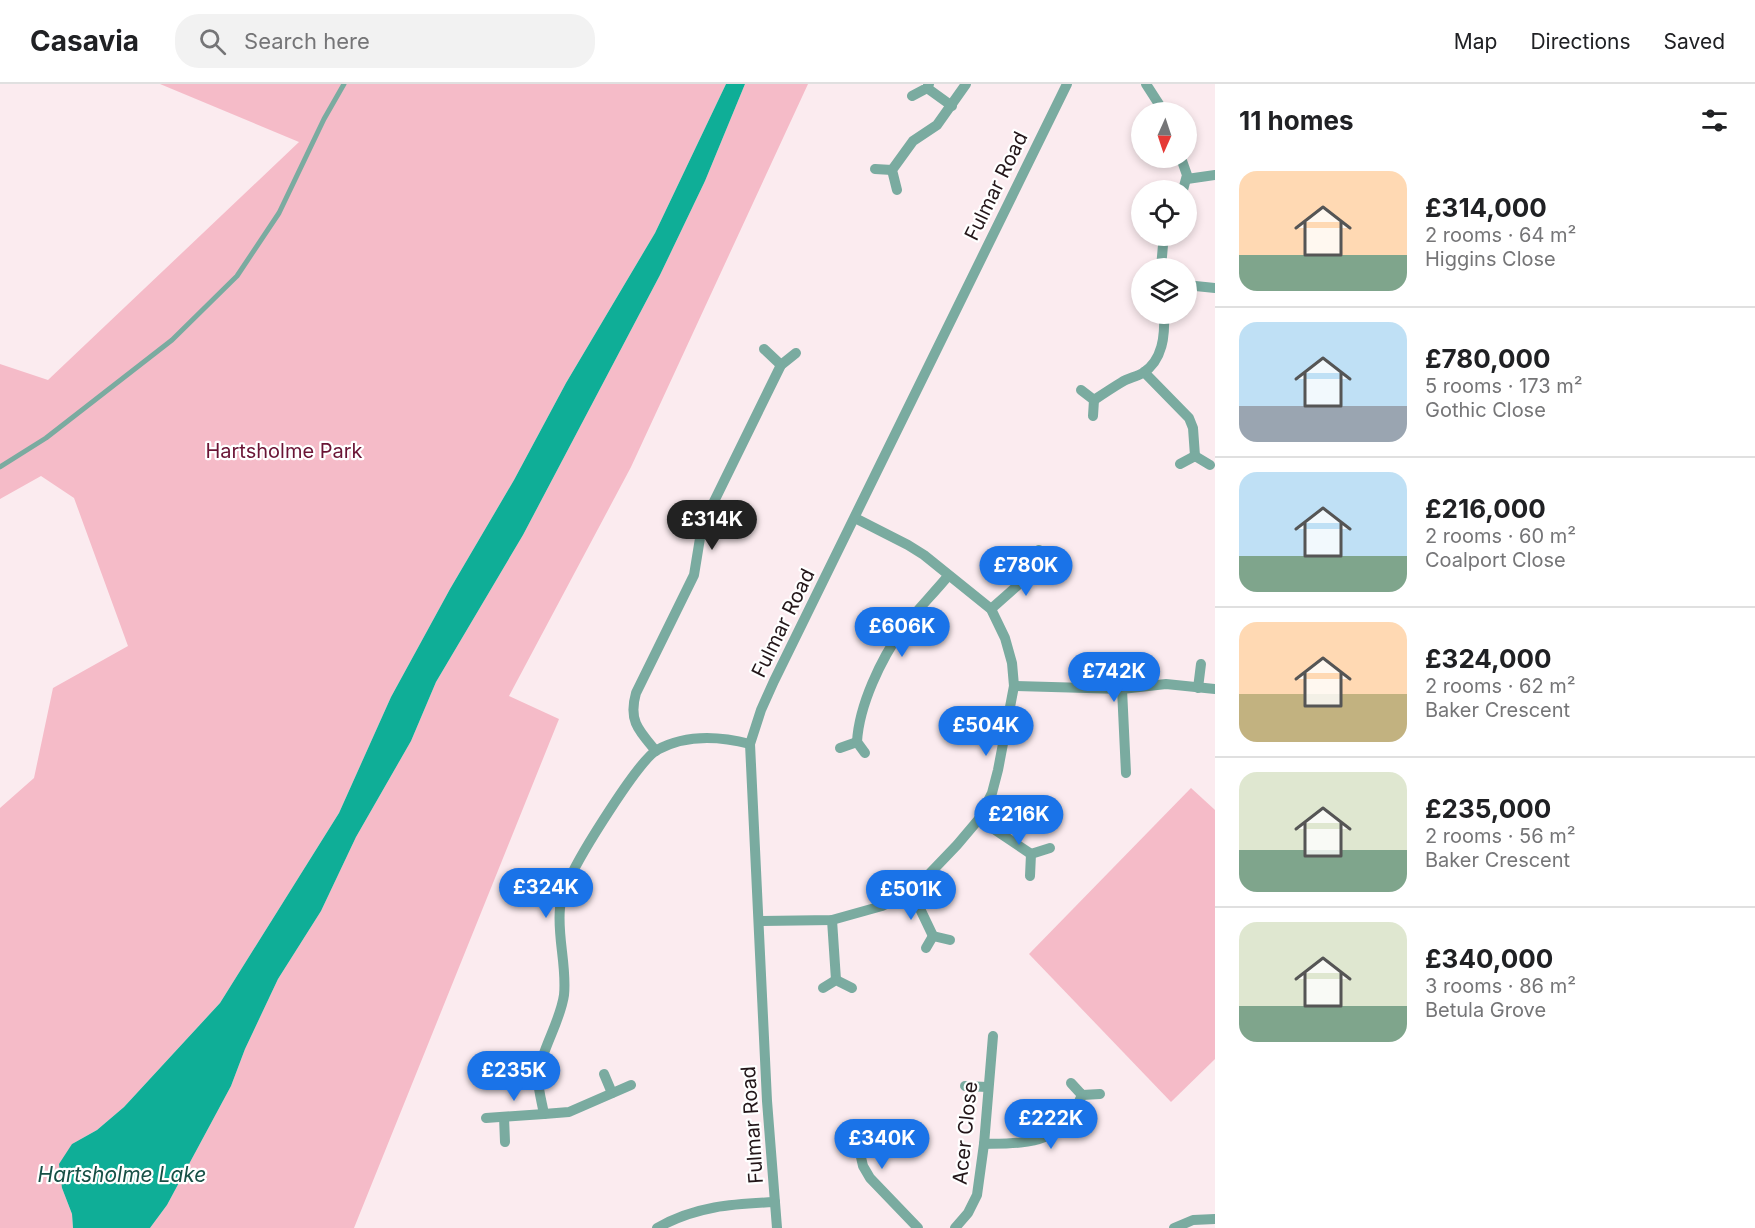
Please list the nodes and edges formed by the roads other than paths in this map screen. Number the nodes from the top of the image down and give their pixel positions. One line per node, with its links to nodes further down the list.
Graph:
1 (344, 84): 28 (lane)
2 (966, 84): 8 (street)
3 (1067, 84): 29 (street, Fulmar Road)
4 (1146, 84): 7 (street)
5 (928, 86): 6 (street); 8 (street)
6 (912, 96)
7 (1158, 102)
8 (952, 106): 11 (street)
9 (1184, 168): 13 (street)
10 (876, 169): 11 (street)
11 (892, 170): 14 (street)
12 (1215, 175): 13 (street)
13 (1187, 179)
14 (897, 190)
15 (1197, 286): 16 (street)
16 (1215, 288)
17 (1165, 324): 21 (street)
18 (764, 349): 20 (street)
19 (796, 353): 20 (street)
20 (781, 365): 43 (street)
21 (1144, 372): 23 (street); 25 (street)
22 (1081, 390): 23 (street)
23 (1094, 400): 24 (street)
24 (1093, 416)
25 (1195, 456): 26 (street); 27 (street)
26 (1180, 464)
27 (1210, 465)
28 (0, 467)
29 (855, 518): 33 (street); 41 (street, Fulmar Road)
30 (1039, 550): 31 (street)
31 (1042, 564): 32 (street); 34 (street)
32 (1056, 571)
33 (948, 576): 34 (street); 40 (street)
34 (991, 609): 36 (street)
35 (1201, 664): 37 (street)
36 (1014, 686): 38 (street); 46 (street)
37 (1198, 688): 38 (street); 39 (street)
38 (1122, 689): 45 (street)
39 (1215, 689)
40 (857, 742): 42 (street); 44 (street)
41 (750, 744): 43 (street); 52 (street, Fulmar Road)
42 (840, 748)
43 (656, 751): 68 (street)
44 (864, 753)
45 (1126, 773)
46 (980, 819): 48 (street); 50 (street)
47 (1050, 848): 48 (street)
48 (1031, 854): 49 (street)
49 (1029, 876)
50 (912, 892): 51 (street); 53 (street)
51 (832, 920): 52 (street); 56 (street)
52 (759, 921): 76 (street, Fulmar Road)
53 (933, 936): 54 (street); 55 (street)
54 (950, 940)
55 (926, 948)
56 (836, 980): 57 (street); 58 (street)
57 (823, 988)
58 (852, 988)
59 (993, 1036): 64 (street, Acer Close)
60 (604, 1074): 65 (street)
61 (1071, 1083): 67 (street)
62 (631, 1086): 65 (street)
63 (965, 1086): 64 (street)
64 (987, 1088): 75 (street, Acer Close)
65 (612, 1093): 68 (street)
66 (1100, 1094): 67 (street)
67 (1082, 1095): 75 (street)
68 (544, 1114): 69 (street)
69 (504, 1117): 70 (street); 73 (street)
70 (486, 1118)
71 (870, 1133): 74 (street)
72 (840, 1134): 74 (street)
73 (506, 1142)
74 (858, 1144): 80 (street)
75 (984, 1144): 81 (street, Acer Close)
76 (775, 1202): 78 (street); 79 (street, Fulmar Road)
77 (1215, 1219): 82 (street)
78 (657, 1228)
79 (777, 1228)
80 (918, 1228)
81 (955, 1228)
82 (1174, 1228)

